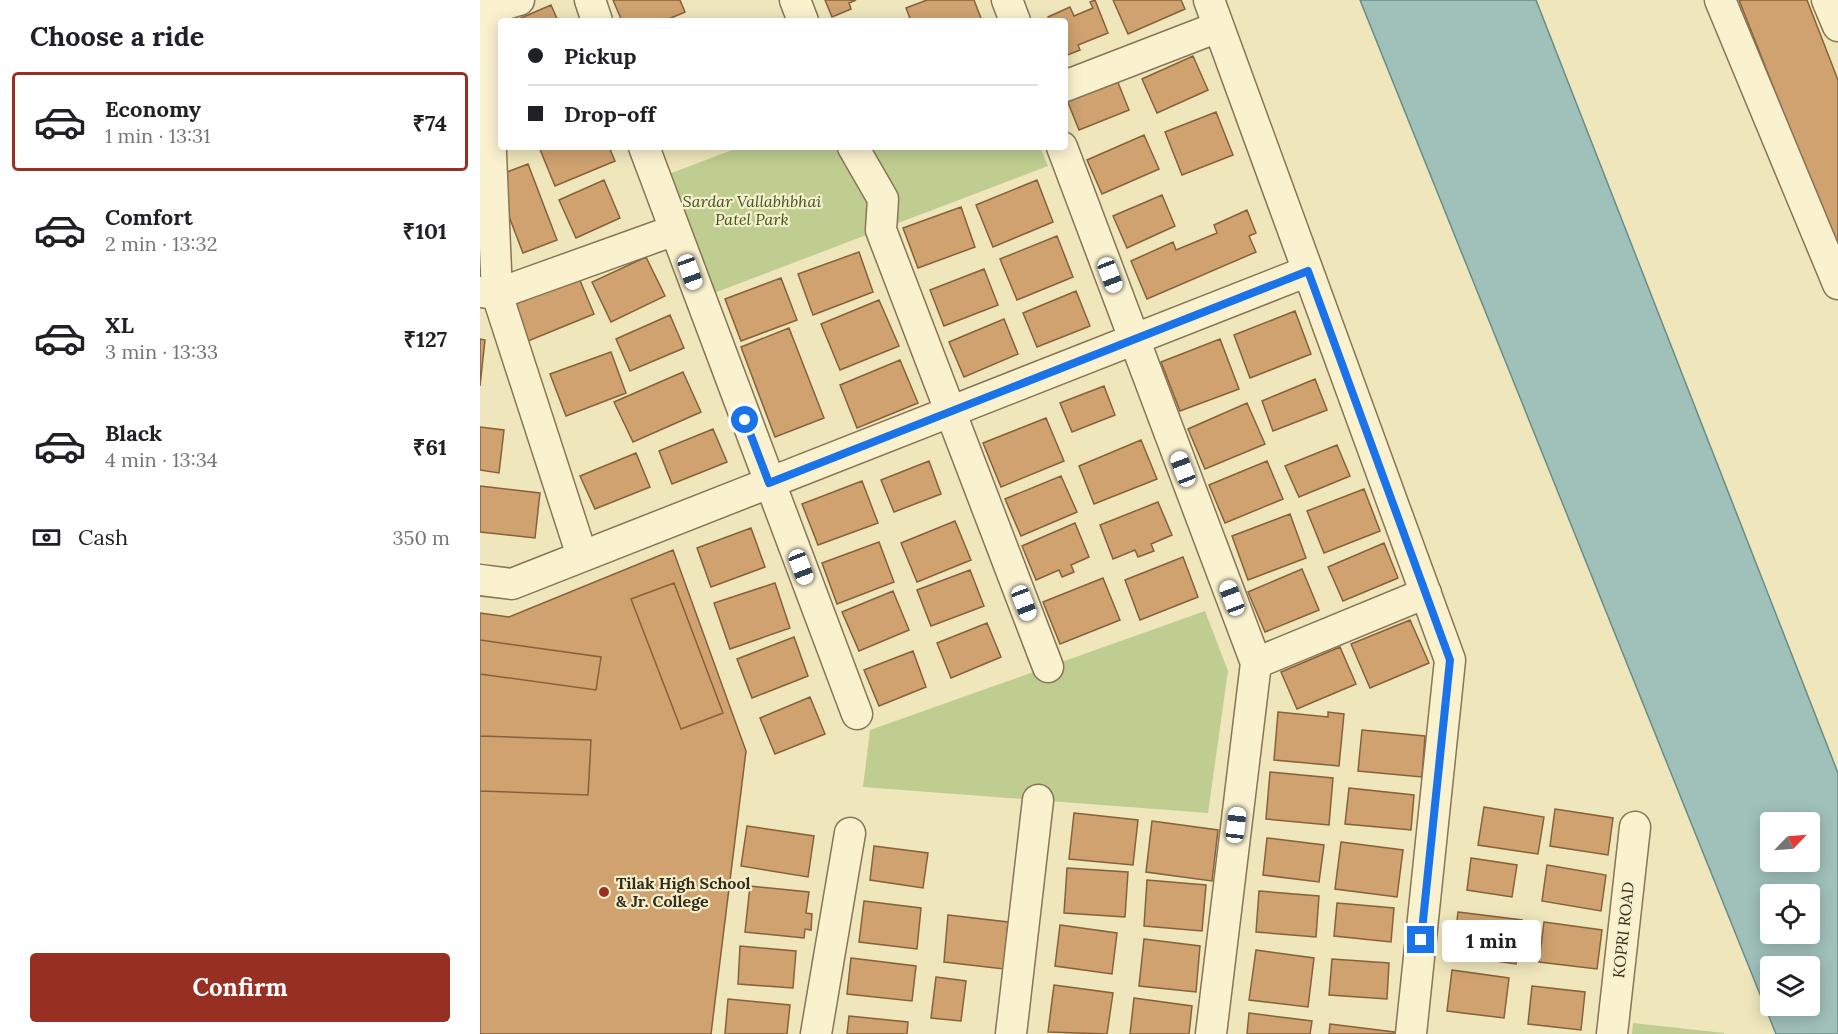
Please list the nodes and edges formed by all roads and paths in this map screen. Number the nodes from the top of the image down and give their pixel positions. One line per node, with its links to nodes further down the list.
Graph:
1 (519, 0): 7 (street)
2 (590, 0): 9 (street)
3 (795, 0): 10 (street)
4 (1007, 0): 11 (street)
5 (1720, 0): 20 (street)
6 (1827, 0): 12 (street)
7 (482, 13): 14 (street)
8 (1214, 13): 13 (street); 19 (street)
9 (596, 18)
10 (802, 18)
11 (1013, 18)
12 (1838, 26)
13 (1068, 85)
14 (485, 145): 21 (street)
15 (645, 150): 18 (street)
16 (855, 150): 23 (street)
17 (1063, 150): 22 (street)
18 (675, 230): 21 (street); 24 (street)
19 (1308, 271): 22 (street); 27 (street)
20 (1838, 284)
21 (489, 293): 25 (street)
22 (1134, 339): 23 (street); 28 (street)
23 (950, 411): 24 (street); 29 (street)
24 (769, 483): 25 (street); 30 (street)
25 (582, 556): 26 (street)
26 (480, 580)
27 (1426, 592): 28 (street); 37 (street)
28 (1256, 663): 36 (street)
29 (1048, 667)
30 (857, 714)
31 (1038, 800): 35 (street)
32 (1635, 827): 38 (street, KOPRI ROAD)
33 (849, 833): 34 (street)
34 (816, 1034)
35 (1011, 1034)
36 (1211, 1034)
37 (1411, 1034)
38 (1612, 1034)

